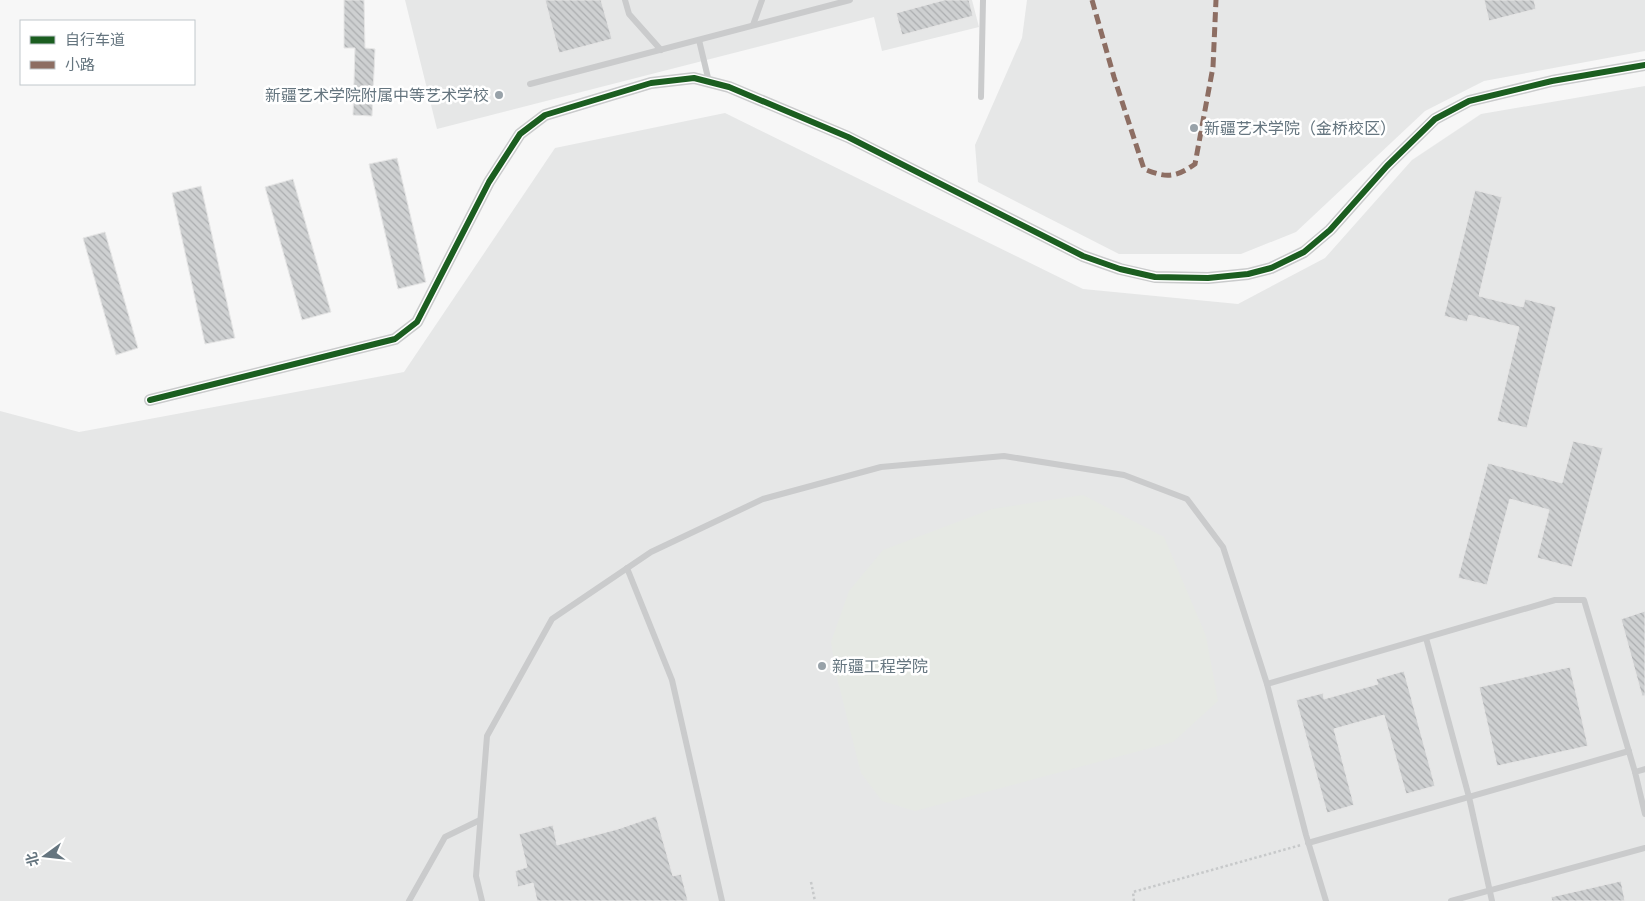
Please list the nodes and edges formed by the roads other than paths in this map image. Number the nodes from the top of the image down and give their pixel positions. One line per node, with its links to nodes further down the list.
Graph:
1 (625, 0): 7 (lane)
2 (762, 0): 5 (lane)
3 (850, 0): 5 (lane)
4 (983, 0): 11 (lane)
5 (753, 25): 6 (lane)
6 (698, 40): 7 (lane); 9 (lane)
7 (661, 50): 10 (lane)
8 (1645, 65): 9 (street)
9 (709, 82): 12 (street)
10 (530, 84)
11 (981, 97)
12 (150, 400)
13 (627, 568): 15 (lane); 21 (lane); 27 (lane)
14 (1426, 638): 15 (lane); 16 (lane); 19 (lane)
15 (1267, 684): 28 (lane)
16 (1629, 751): 18 (lane); 19 (lane)
17 (1645, 769): 18 (lane)
18 (1635, 772): 20 (lane)
19 (1469, 797): 22 (lane); 24 (lane)
20 (1645, 814)
21 (480, 820): 25 (lane); 26 (lane)
22 (1308, 844)
23 (1645, 848): 24 (lane)
24 (1489, 891): 29 (lane); 30 (lane)
25 (409, 901)
26 (482, 901)
27 (722, 901)
28 (1326, 901)
29 (1452, 901)
30 (1492, 901)

